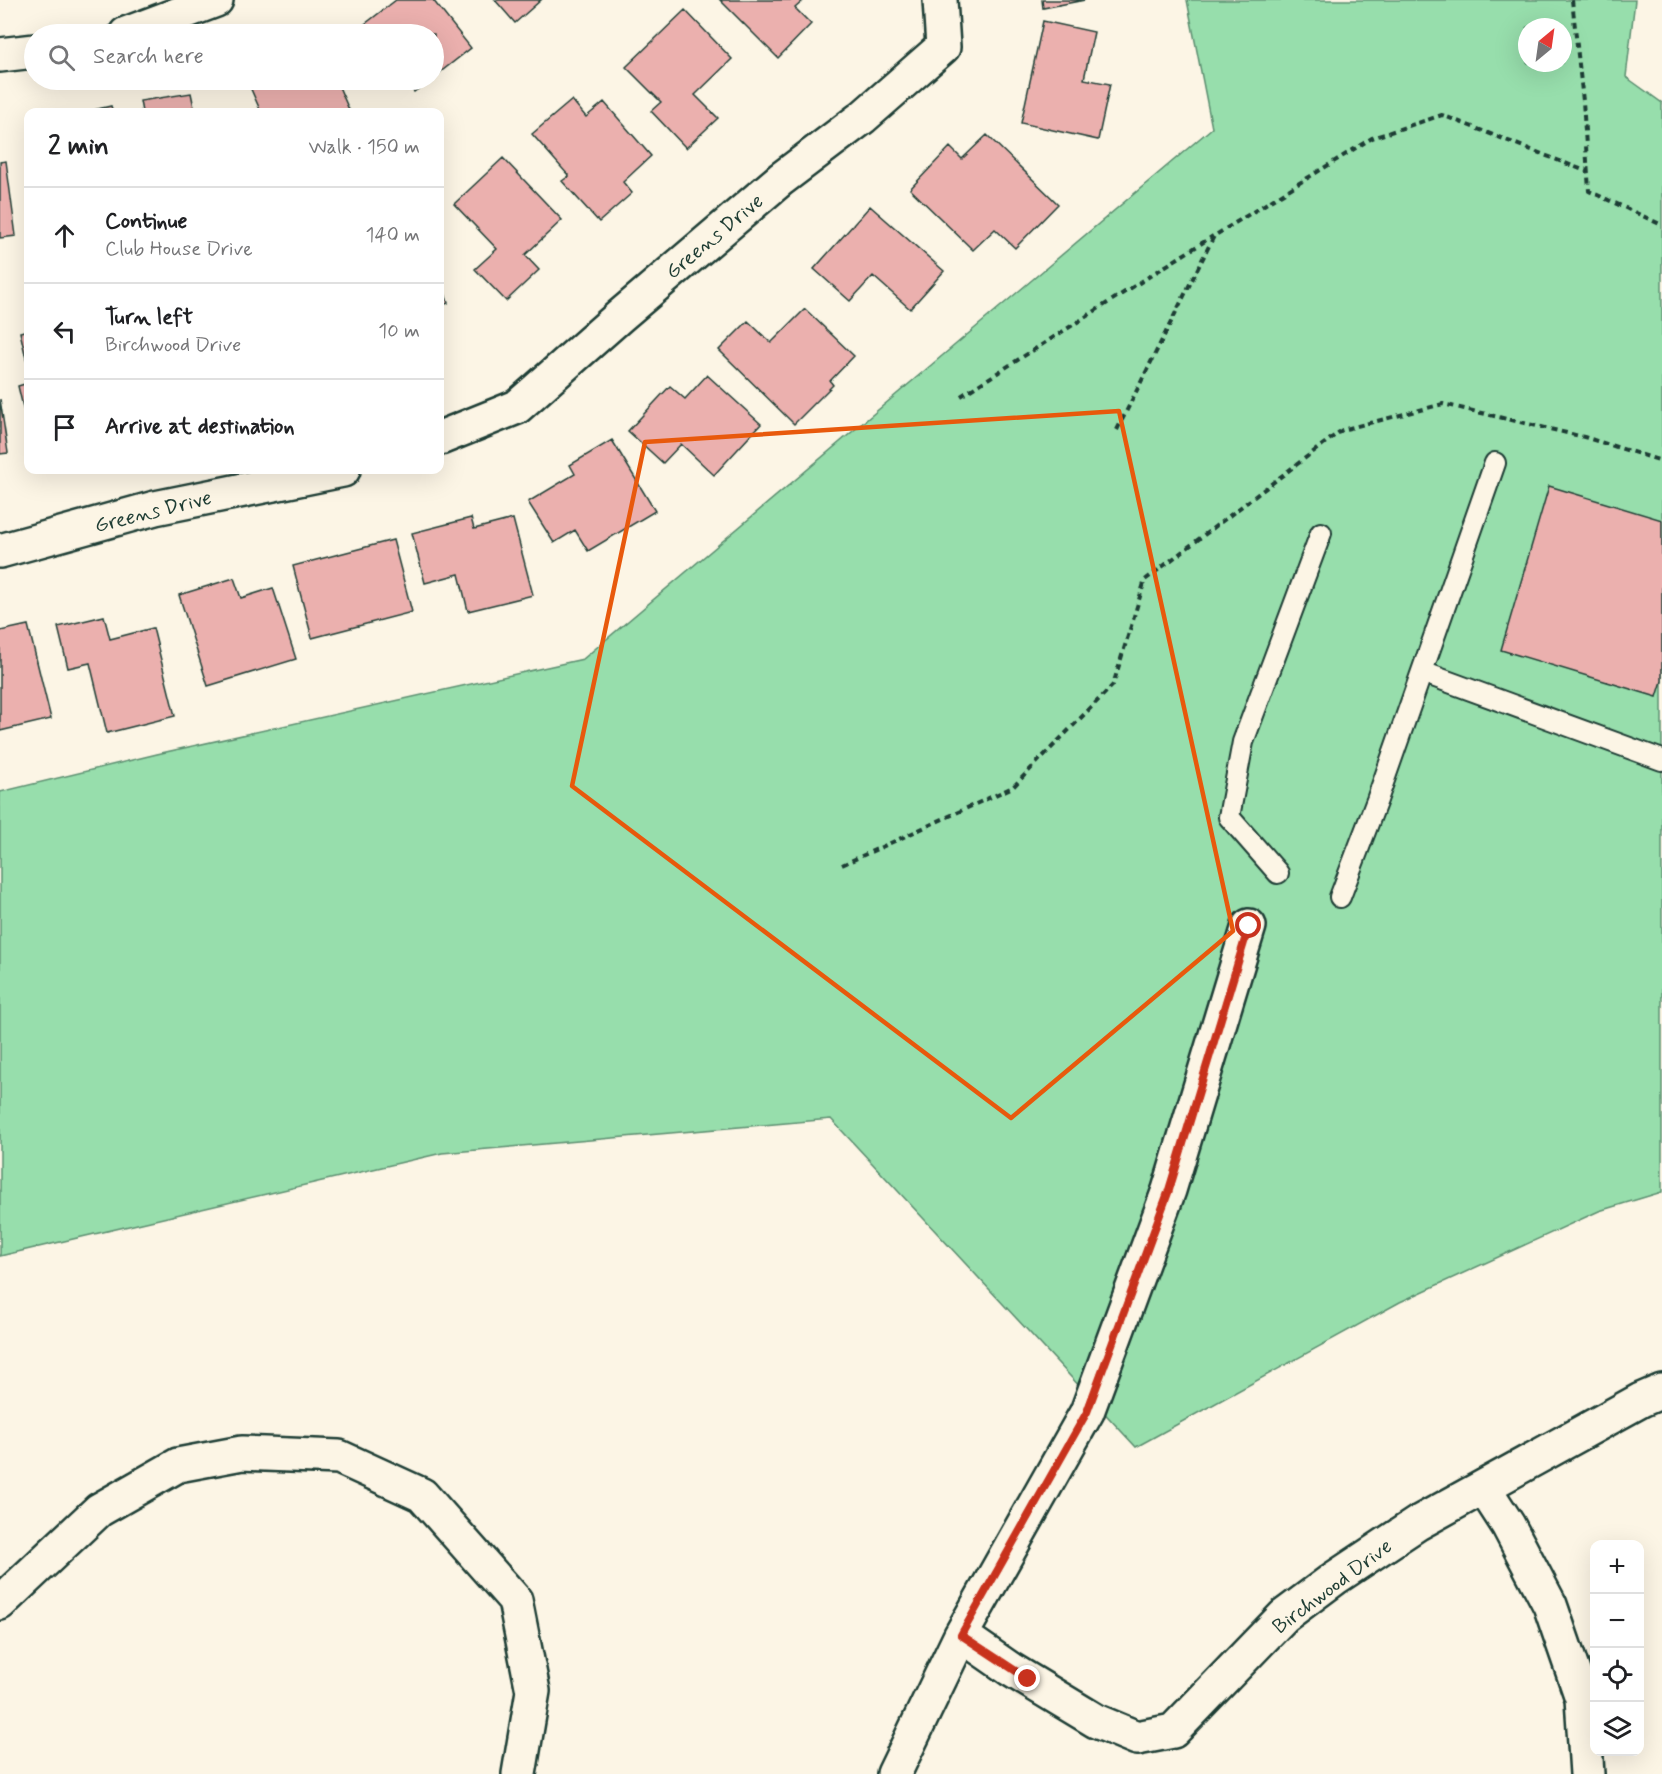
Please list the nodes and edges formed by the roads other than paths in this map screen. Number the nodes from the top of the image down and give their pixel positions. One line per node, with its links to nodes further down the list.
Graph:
1 (216, 0): 3 (street)
2 (940, 0): 6 (street, Greens Drive)
3 (152, 24)
4 (24, 52): 5 (street)
5 (0, 55)
6 (444, 436)
7 (1495, 462): 11 (lane)
8 (323, 474): 10 (street, Greens Drive)
9 (1321, 533): 13 (lane)
10 (0, 551)
11 (1422, 672): 12 (lane); 14 (lane)
12 (1662, 760)
13 (1278, 873)
14 (1340, 897)
15 (1249, 926): 19 (street)
16 (1662, 1391): 17 (street, Birchwood Drive)
17 (1484, 1488): 19 (street, Birchwood Drive); 22 (street)
18 (0, 1603): 20 (street)
19 (961, 1635): 21 (street)
20 (519, 1774)
21 (894, 1774)
22 (1587, 1774)

